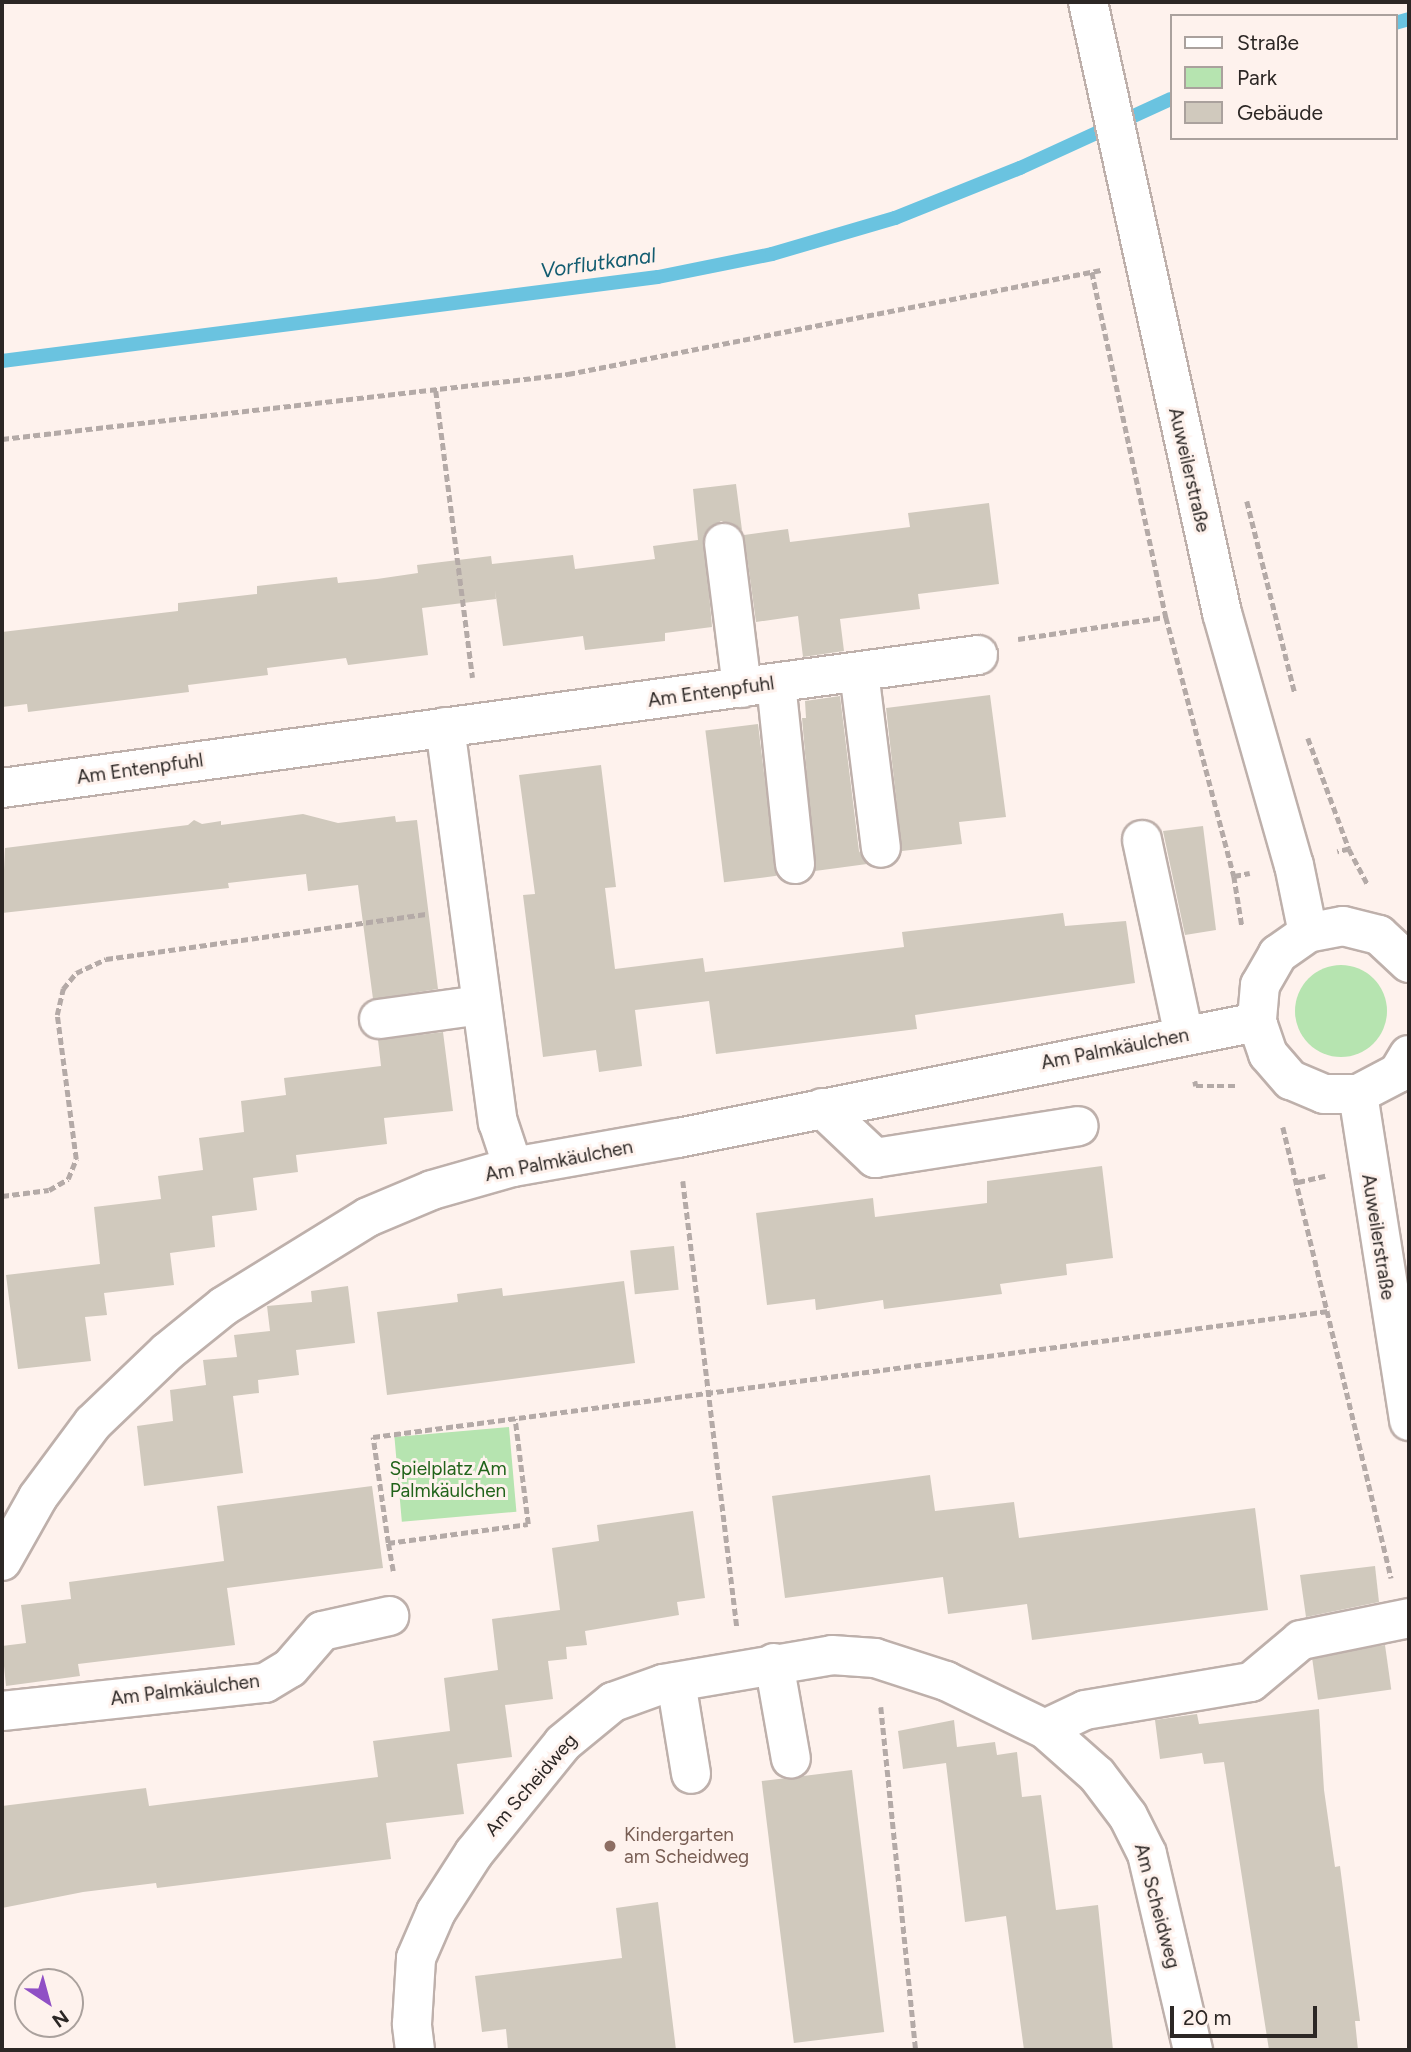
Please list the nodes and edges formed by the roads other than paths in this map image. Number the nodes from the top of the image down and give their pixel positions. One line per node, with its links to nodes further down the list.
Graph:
1 (1088, 2): 11 (street, Auweilerstraße)
2 (724, 543): 5 (street)
3 (978, 655): 4 (street, Am Entenpfuhl)
4 (859, 672): 5 (street, Am Entenpfuhl); 9 (street)
5 (759, 685): 6 (street, Am Entenpfuhl); 10 (street)
6 (462, 726): 7 (street, Am Entenpfuhl); 13 (street)
7 (2, 788)
8 (1142, 840): 16 (street)
9 (881, 848)
10 (796, 864)
11 (1308, 933): 12 (street); 15 (street)
12 (1409, 962)
13 (481, 1005): 14 (street); 21 (street)
14 (379, 1019)
15 (1257, 1022): 16 (street, Am Palmkäulchen); 18 (street)
16 (1184, 1036): 19 (street, Am Palmkäulchen)
17 (1409, 1055): 18 (street)
18 (1358, 1094): 22 (street, Auweilerstraße)
19 (822, 1108): 20 (street); 21 (street, Am Palmkäulchen)
20 (1079, 1126)
21 (513, 1167): 23 (street, Am Palmkäulchen)
22 (1409, 1420)
23 (2, 1561)
24 (389, 1616): 28 (street, Am Palmkäulchen)
25 (1406, 1619): 29 (street)
26 (757, 1666): 27 (street, Am Scheidweg); 29 (street, Am Scheidweg); 30 (street)
27 (676, 1682): 31 (street); 32 (street, Am Scheidweg)
28 (2, 1711)
29 (1045, 1729): 33 (street, Am Scheidweg)
30 (791, 1759)
31 (691, 1774)
32 (415, 2050)
33 (1193, 2050)

